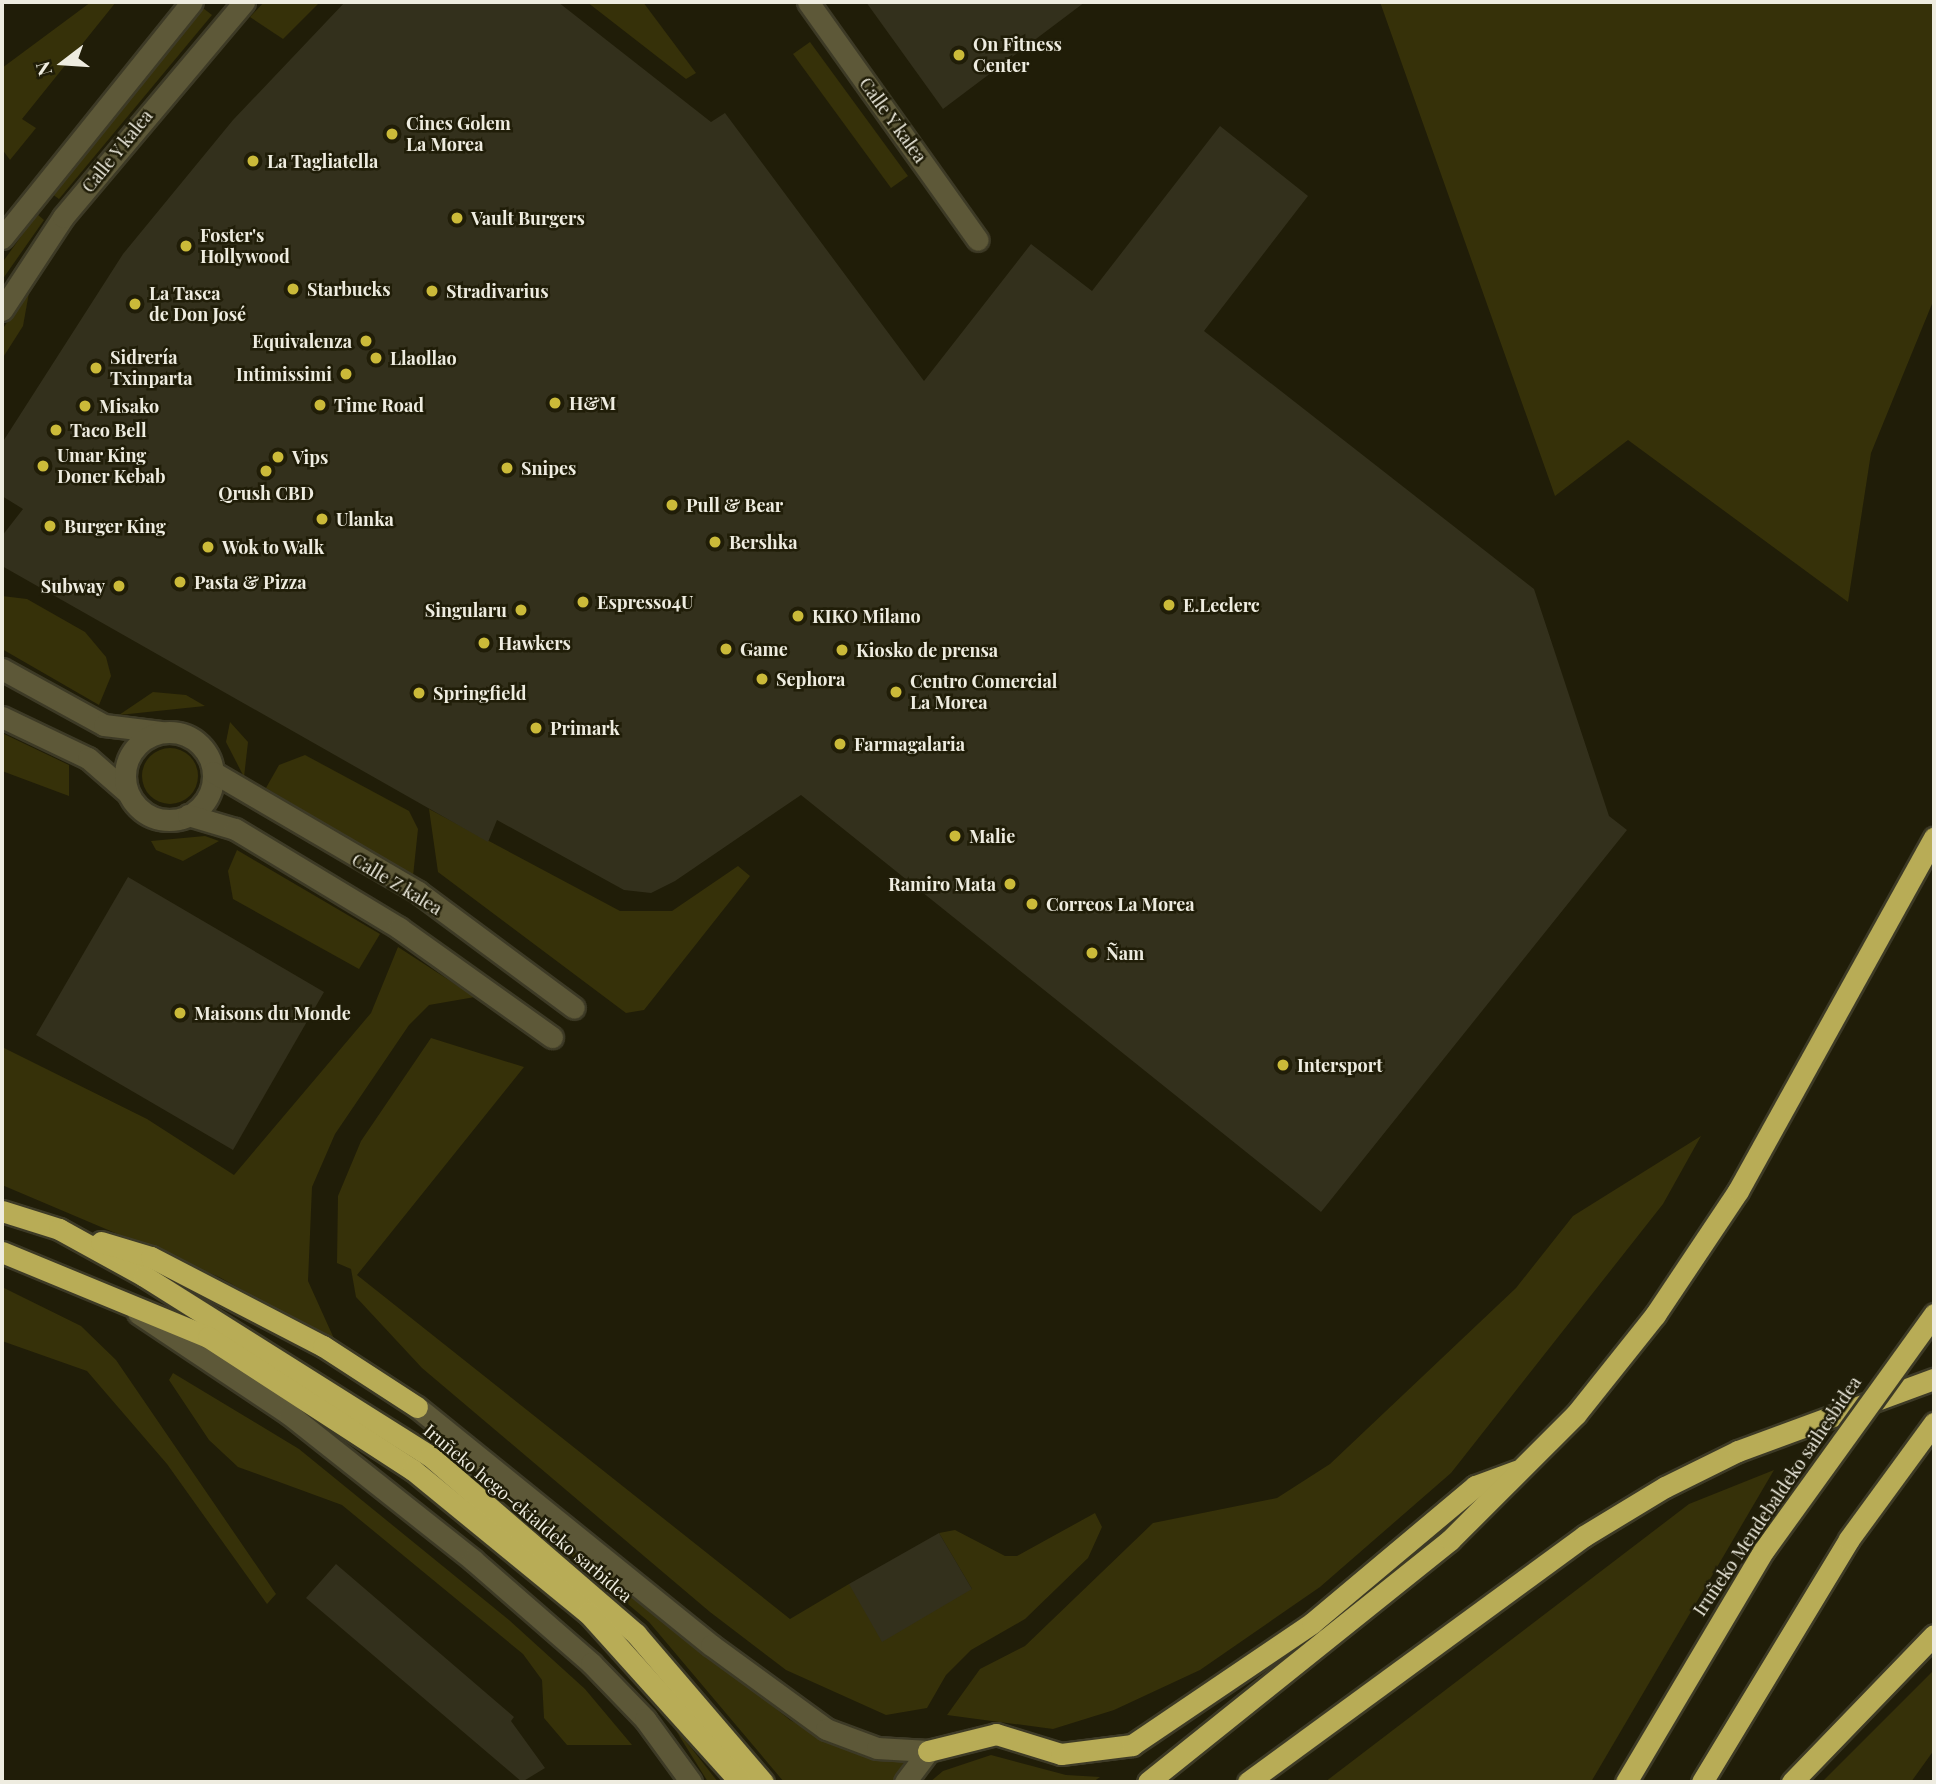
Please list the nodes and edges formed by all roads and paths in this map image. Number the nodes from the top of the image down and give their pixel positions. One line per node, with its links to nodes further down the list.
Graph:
1 (192, 2): 4 (street)
2 (244, 2): 6 (street, Calle Y kalea)
3 (808, 2): 5 (street, Calle Y kalea)
4 (2, 238)
5 (978, 240)
6 (2, 310)
7 (2, 669): 9 (street)
8 (2, 717): 11 (street)
9 (161, 732): 10 (street); 11 (street)
10 (213, 772): 12 (street); 14 (street, Calle Z kalea)
11 (128, 793): 12 (street)
12 (188, 816): 15 (street, Calle Z kalea)
13 (1934, 838): 24 (highway)
14 (574, 1008)
15 (552, 1037)
16 (2, 1210): 17 (highway, Iruñeko hego-ekialdeko sarbidea)
17 (59, 1229): 22 (highway); 29 (highway, Iruñeko hego-ekialdeko sarbidea)
18 (2, 1252): 19 (highway, Iruñeko hego-ekialdeko sarbidea)
19 (122, 1301): 27 (street); 28 (highway, Iruñeko hego-ekialdeko sarbidea)
20 (1934, 1314): 33 (highway, Iruñeko Mendebaldeko saihesbidea, bridge)
21 (1934, 1379): 32 (highway)
22 (417, 1407): 26 (street)
23 (1934, 1423): 34 (highway)
24 (1524, 1467): 26 (highway); 31 (highway)
25 (1934, 1635): 35 (highway)
26 (929, 1751): 30 (street)
27 (691, 1782)
28 (740, 1782)
29 (763, 1782)
30 (905, 1782)
31 (1148, 1782)
32 (1248, 1782)
33 (1626, 1782)
34 (1702, 1782)
35 (1792, 1782)

